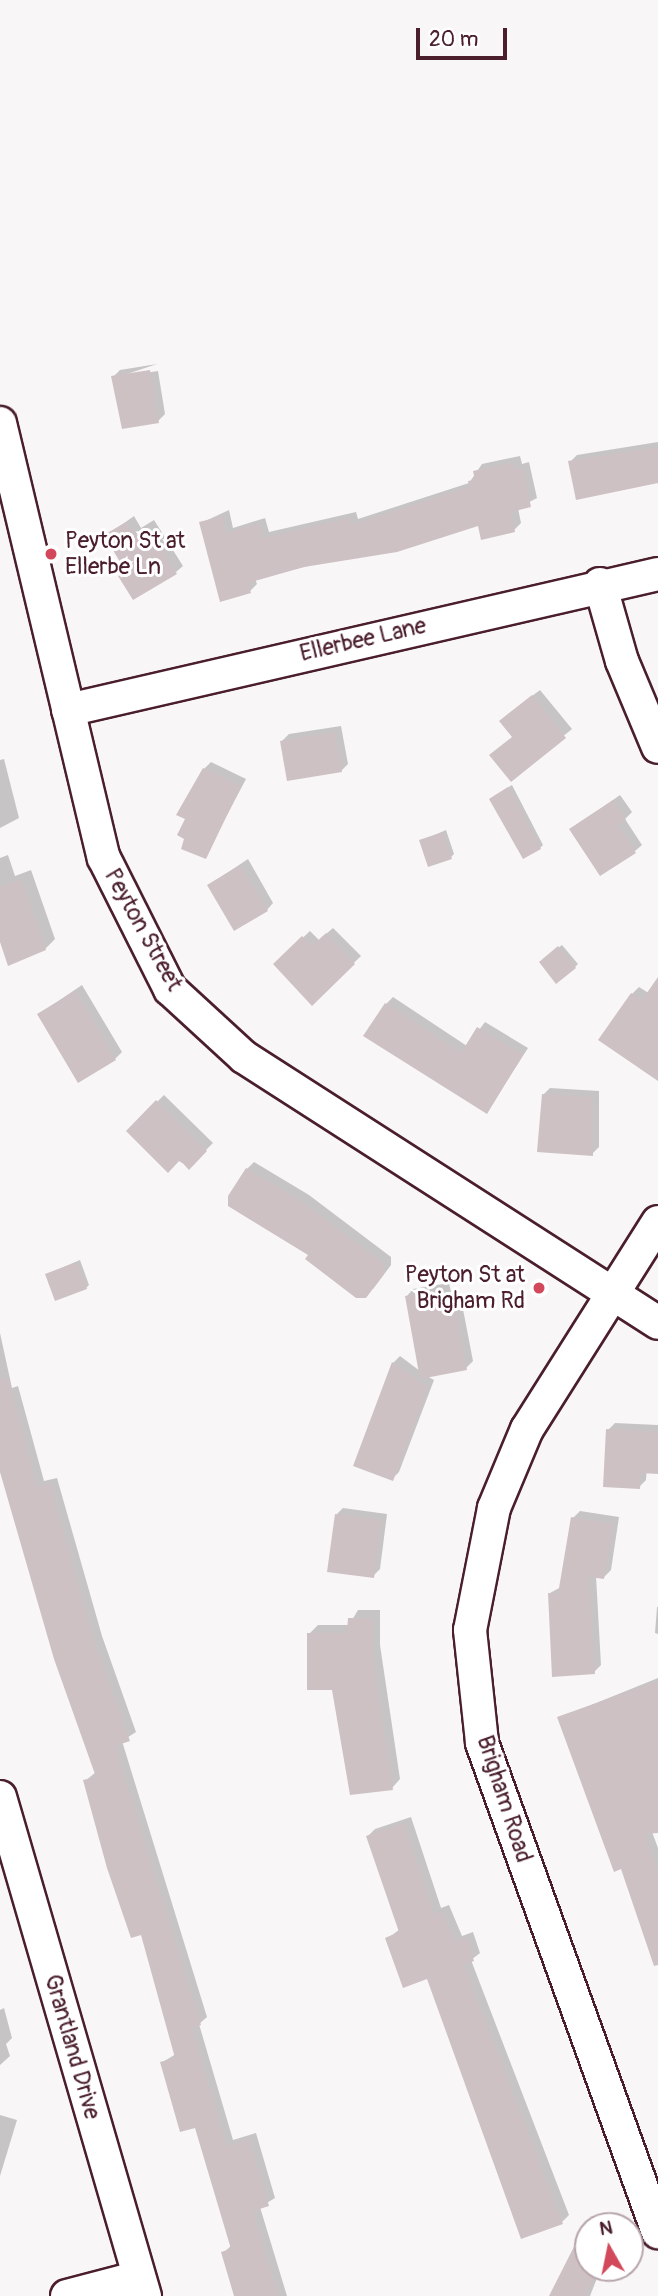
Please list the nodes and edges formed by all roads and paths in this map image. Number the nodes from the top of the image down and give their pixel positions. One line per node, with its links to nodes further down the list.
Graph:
1 (0, 423): 4 (street, Peyton Street)
2 (658, 574): 3 (street, Ellerbee Lane)
3 (600, 584): 4 (street, Ellerbee Lane); 5 (street)
4 (68, 710): 7 (street, Peyton Street)
5 (658, 747)
6 (658, 1222): 7 (street, Brigham Road)
7 (613, 1296): 8 (street, Peyton Street); 11 (street, Brigham Road)
8 (658, 1323)
9 (0, 1797): 10 (street, Grantland Drive)
10 (6, 1836): 12 (street, Grantland Drive)
11 (658, 2232)
12 (142, 2286): 13 (street)
13 (66, 2296)

